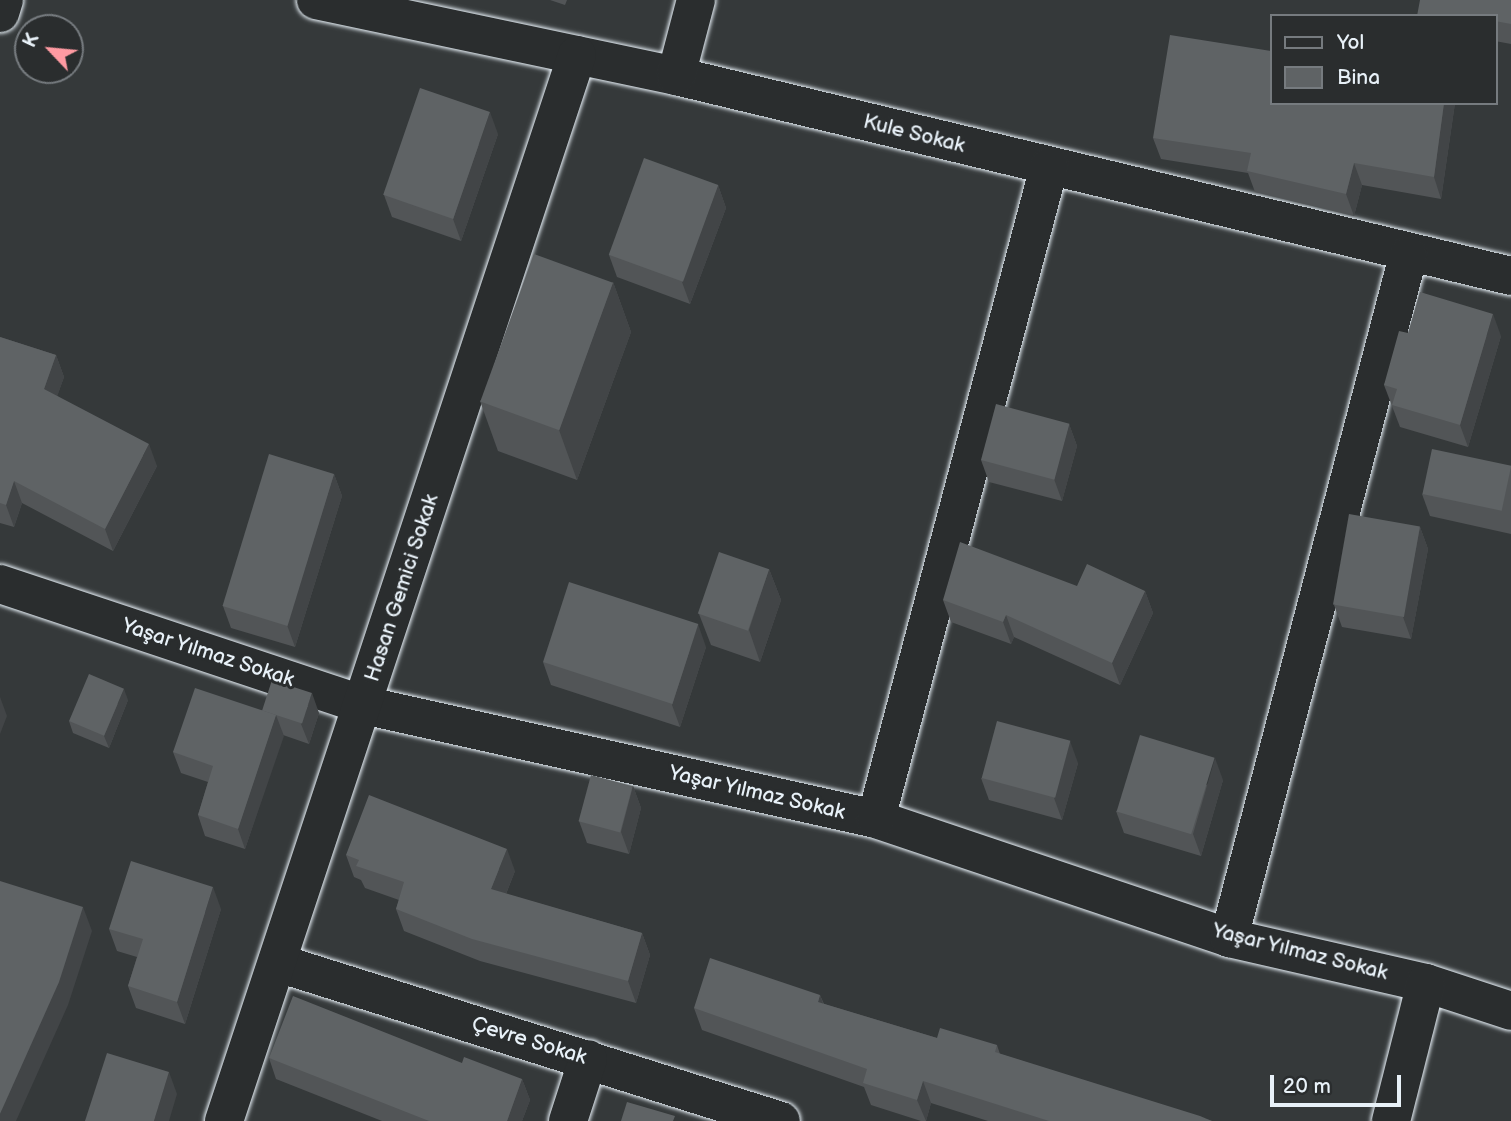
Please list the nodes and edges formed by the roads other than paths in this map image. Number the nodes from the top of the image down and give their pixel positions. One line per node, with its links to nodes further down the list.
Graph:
1 (4, 0): 4 (street)
2 (316, 0): 5 (street, Kule Sokak)
3 (696, 0): 6 (street)
4 (0, 13)
5 (577, 55): 6 (street, Kule Sokak); 11 (street, Hasan Gemici Sokak)
6 (676, 76): 7 (street, Kule Sokak)
7 (1049, 167): 8 (street, Kule Sokak); 12 (street)
8 (1408, 256): 9 (street, Kule Sokak); 13 (street)
9 (1511, 276)
10 (0, 584): 11 (street, Yaşar Yılmaz Sokak)
11 (363, 705): 12 (street, Yaşar Yılmaz Sokak); 14 (street, Hasan Gemici Sokak)
12 (876, 819): 13 (street, Yaşar Yılmaz Sokak)
13 (1229, 938): 15 (street, Yaşar Yılmaz Sokak)
14 (278, 962): 17 (street, Çevre Sokak); 18 (street, Hasan Gemici Sokak)
15 (1426, 983): 16 (street, Yaşar Yılmaz Sokak); 21 (street)
16 (1511, 1012)
17 (588, 1059): 19 (street); 20 (street, Çevre Sokak)
18 (224, 1121)
19 (568, 1121)
20 (781, 1121)
21 (1391, 1121)

